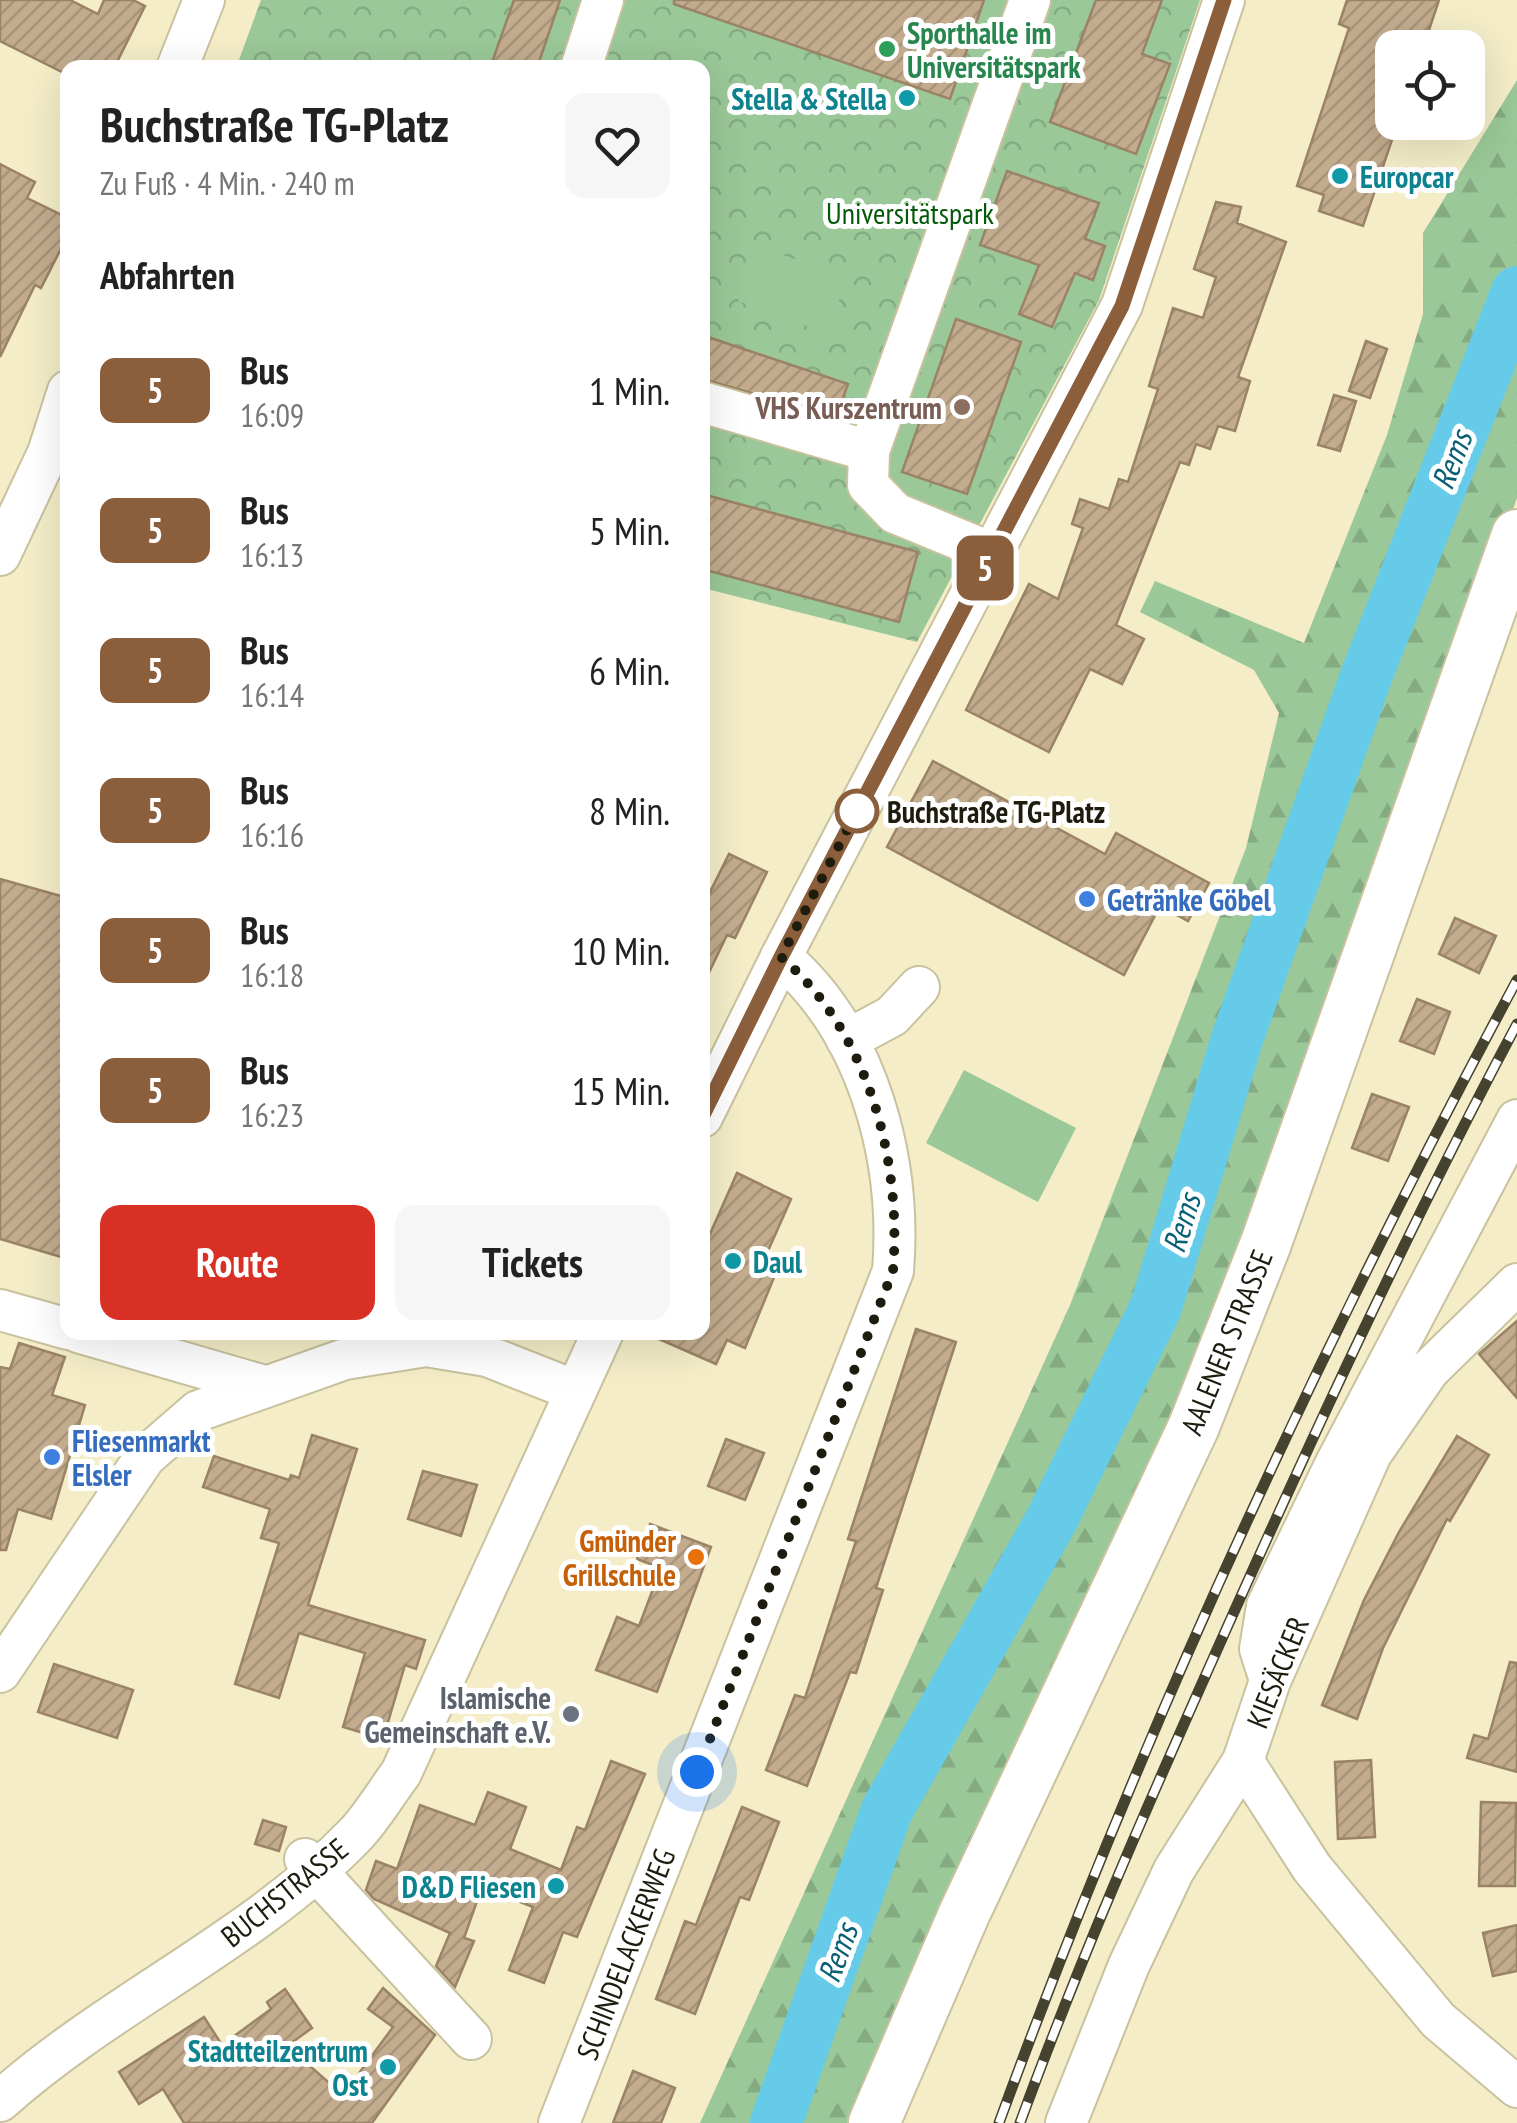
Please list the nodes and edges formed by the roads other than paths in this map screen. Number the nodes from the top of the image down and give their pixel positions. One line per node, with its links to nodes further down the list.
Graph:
1 (204, 0): 5 (street)
2 (603, 0): 6 (street)
3 (1030, 0): 9 (street)
4 (1224, 0): 11 (street)
5 (180, 60)
6 (584, 60)
7 (710, 404): 9 (street)
8 (60, 416): 12 (street)
9 (869, 451): 11 (street)
10 (1517, 536): 35 (main road, AALENER STRASSE)
11 (992, 553): 13 (street)
12 (0, 555)
13 (781, 957): 15 (street, SCHINDELACKERWEG); 16 (street)
14 (919, 987): 15 (street)
15 (847, 1040): 34 (street, SCHINDELACKERWEG)
16 (710, 1101)
17 (1517, 1120): 26 (street)
18 (1517, 1284): 26 (street, KIESÄCKER)
19 (0, 1310): 20 (street)
20 (60, 1328)
21 (105, 1340): 23 (street)
22 (600, 1340): 24 (street, BUCHSTRASSE)
23 (260, 1385): 24 (street); 25 (street)
24 (576, 1391): 28 (street, BUCHSTRASSE)
25 (0, 1672)
26 (1270, 1681): 27 (street, KIESÄCKER)
27 (1243, 1761): 30 (street, KIESÄCKER); 36 (street)
28 (310, 1866): 29 (street); 31 (street, BUCHSTRASSE)
29 (471, 2038)
30 (1517, 2086)
31 (0, 2101)
32 (0, 2108): 33 (street)
33 (15, 2123)
34 (559, 2123)
35 (874, 2123)
36 (1066, 2123)

